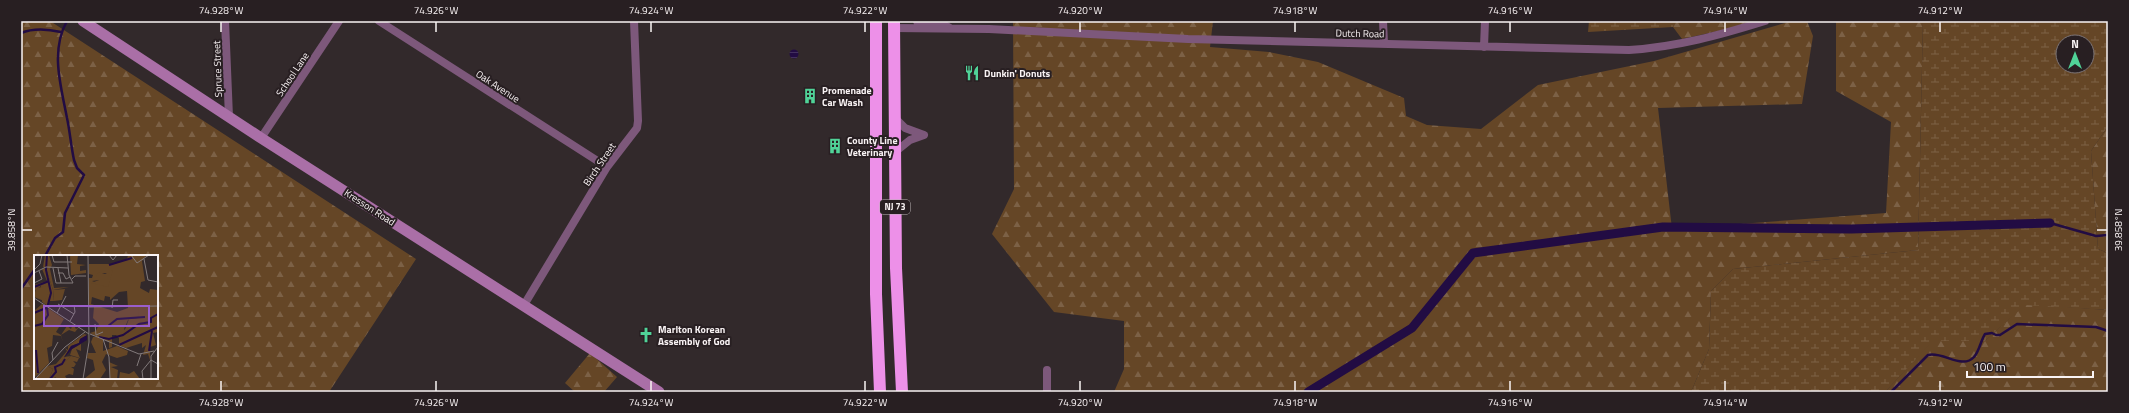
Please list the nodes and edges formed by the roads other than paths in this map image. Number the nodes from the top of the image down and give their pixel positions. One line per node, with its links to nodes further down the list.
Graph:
1 (83, 21): 15 (main road, Kresson Road)
2 (225, 21): 15 (street, Spruce Street)
3 (339, 21): 17 (street, School Lane)
4 (379, 21): 19 (street, Oak Avenue)
5 (634, 21): 19 (street, Birch Street)
6 (876, 21): 23 (highway, NJ 73)
7 (916, 21): 12 (street, Dutch Road)
8 (1383, 21): 13 (street)
9 (1485, 21): 14 (street)
10 (1766, 21): 14 (street, Dutch Road)
11 (892, 23): 12 (street, Dutch Road); 16 (highway, NJ 73)
12 (951, 28): 13 (street, Dutch Road)
13 (1384, 44): 14 (street, Dutch Road)
14 (1484, 47)
15 (228, 117): 17 (main road, Kresson Road)
16 (895, 118): 18 (highway, NJ 73); 18 (street)
17 (261, 138): 20 (main road, Kresson Road)
18 (895, 152): 24 (highway, NJ 73)
19 (607, 167): 20 (street, Birch Street)
20 (524, 305): 22 (main road, Kresson Road)
21 (1046, 370): 25 (street)
22 (659, 392)
23 (880, 392)
24 (902, 392)
25 (1047, 392)

